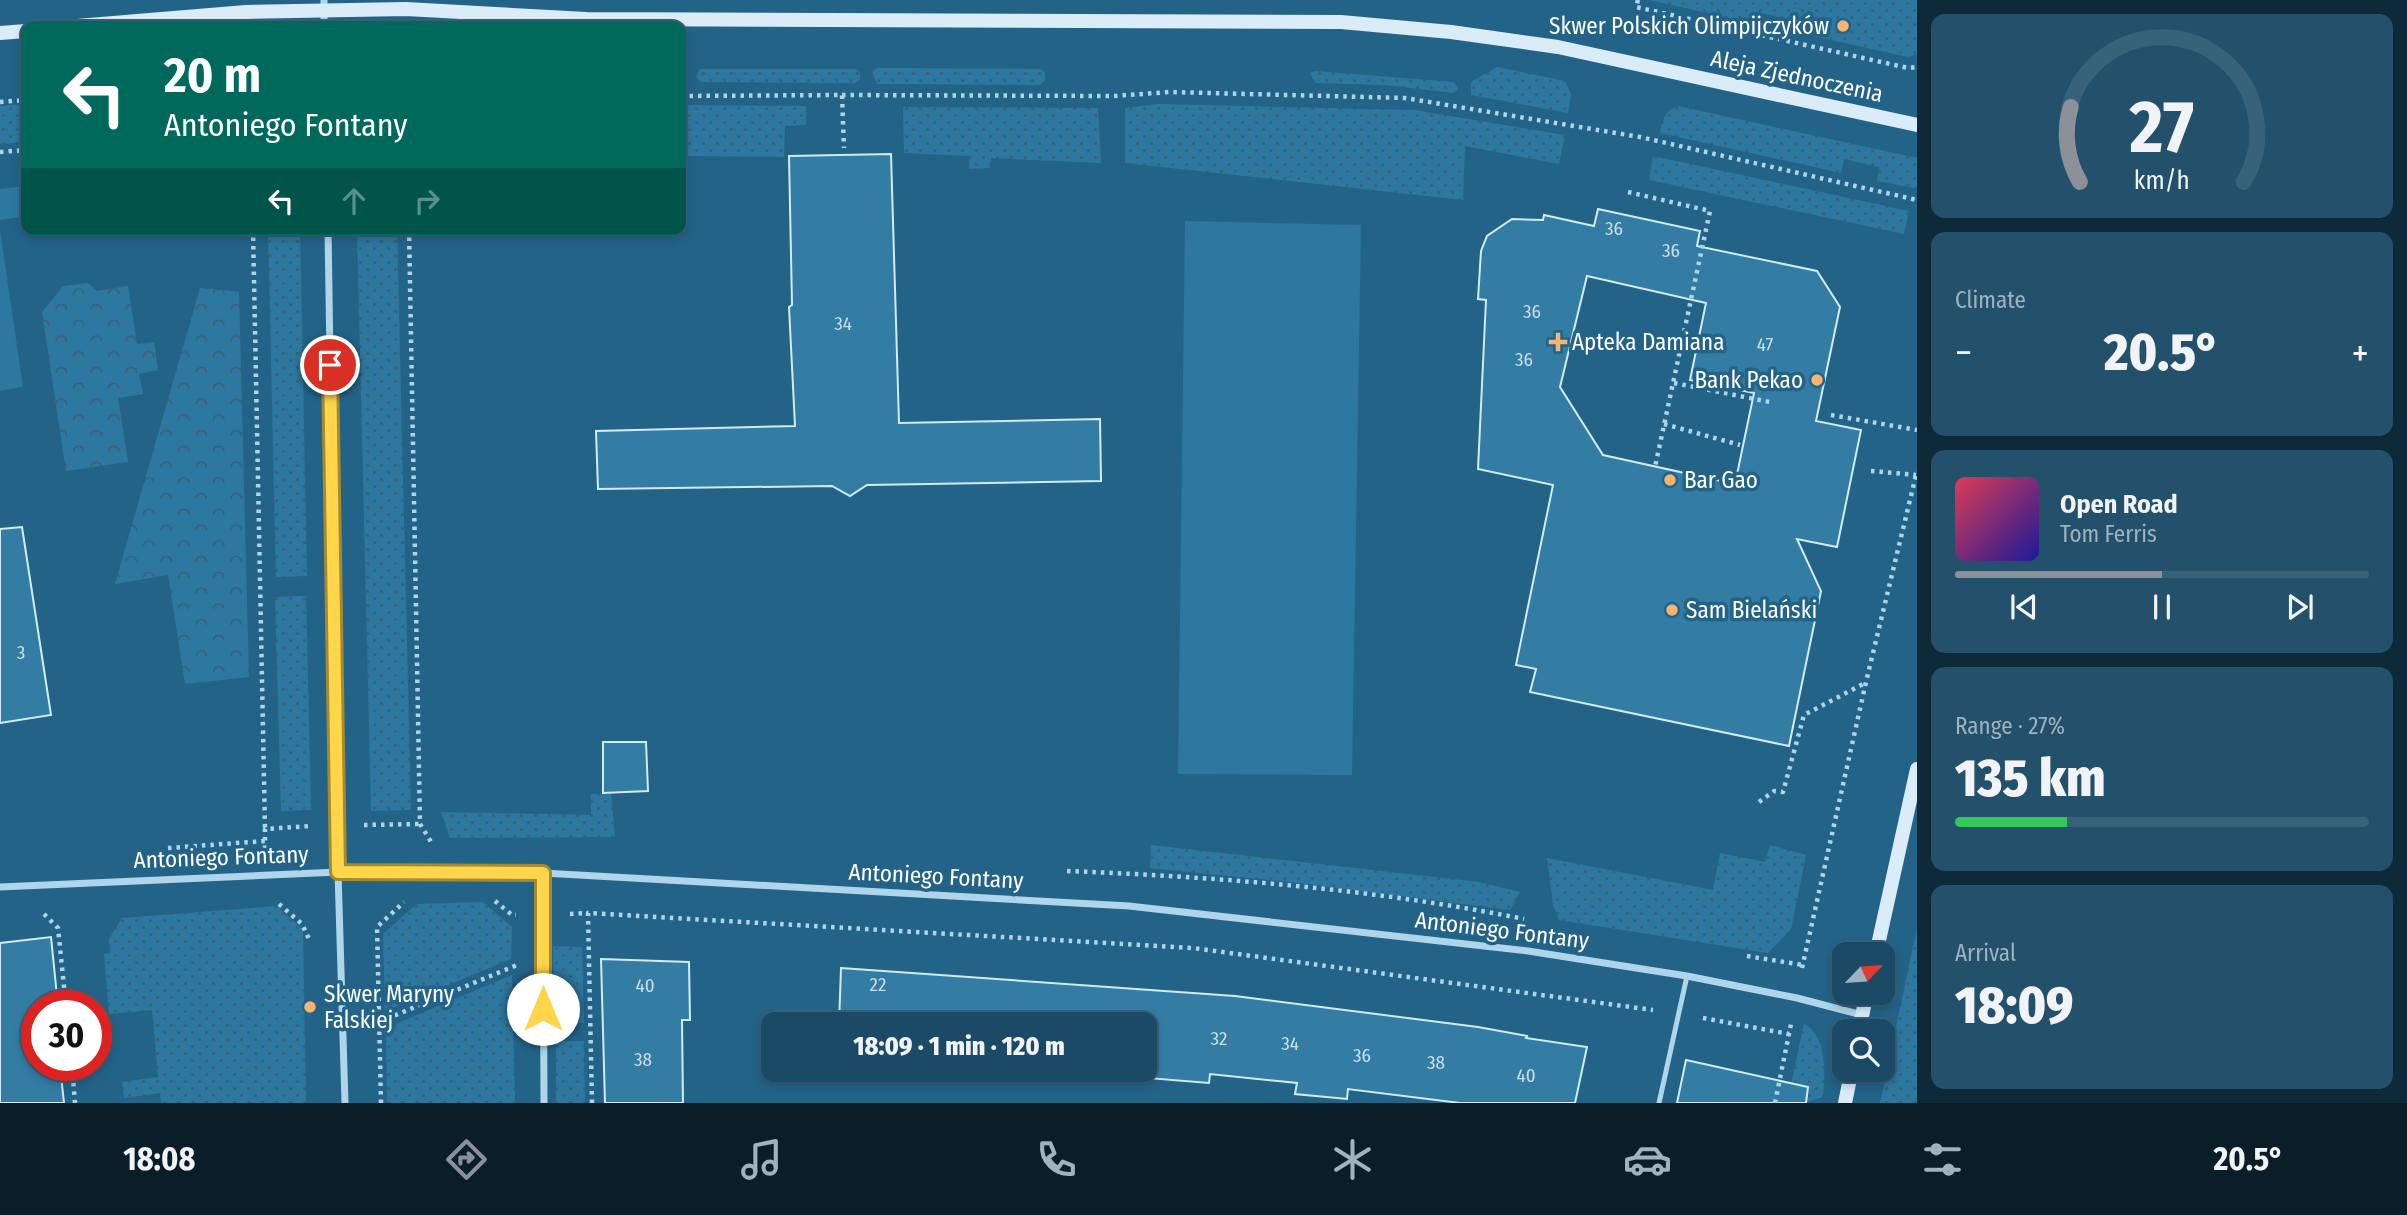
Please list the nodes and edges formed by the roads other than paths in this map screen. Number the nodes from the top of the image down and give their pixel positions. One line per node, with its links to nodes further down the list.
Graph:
1 (324, 5): 2 (street, Aleja Zjednoczenia); 5 (street, Aleja Zjednoczenia)
2 (137, 21)
3 (21, 31): 4 (street)
4 (0, 33)
5 (1917, 125)
6 (328, 235): 8 (street)
7 (1917, 769): 11 (street)
8 (338, 872): 9 (street, Antoniego Fontany); 10 (street, Antoniego Fontany); 17 (street)
9 (543, 873): 12 (street, Antoniego Fontany); 18 (street)
10 (0, 887)
11 (1879, 942)
12 (1687, 976): 14 (street, Antoniego Fontany); 19 (lane)
13 (1864, 1005): 14 (street)
14 (1862, 1015): 15 (street)
15 (1861, 1019)
16 (1849, 1082): 20 (street)
17 (345, 1103)
18 (544, 1103)
19 (1659, 1103)
20 (1845, 1103)

